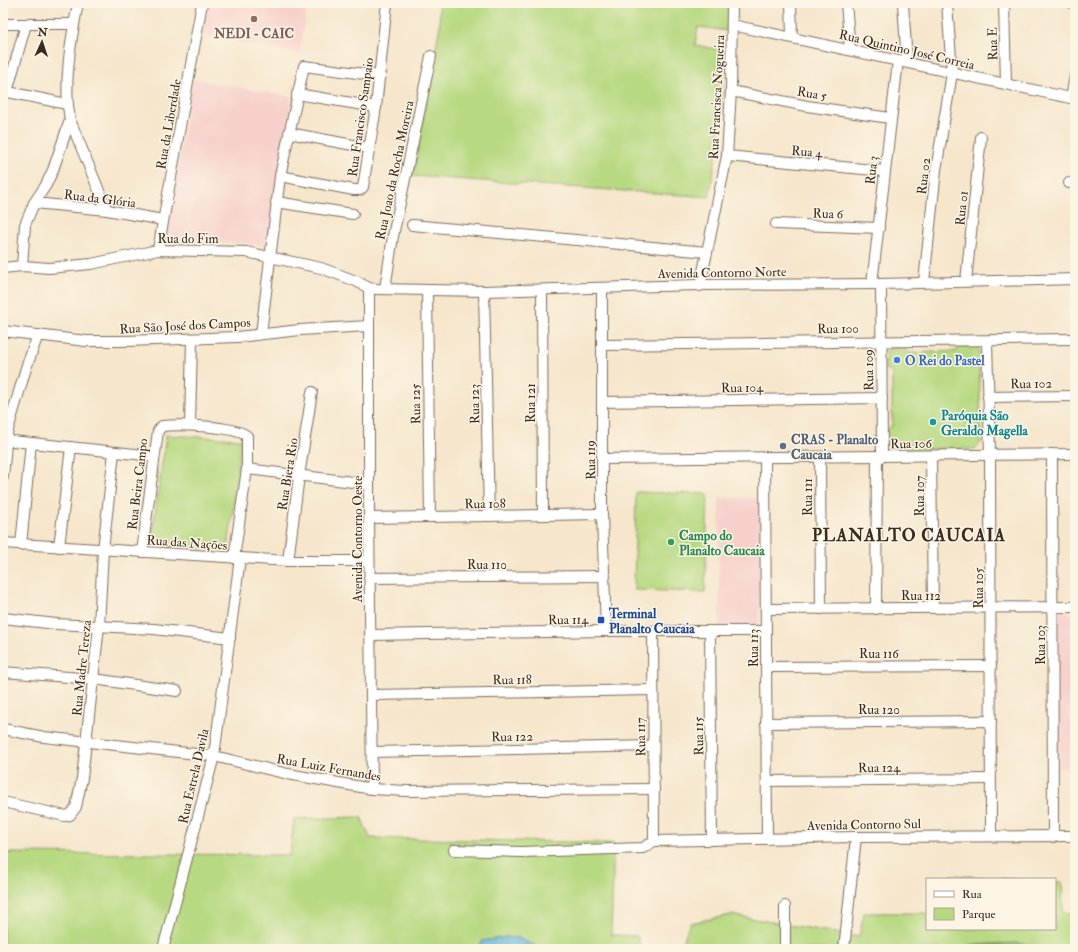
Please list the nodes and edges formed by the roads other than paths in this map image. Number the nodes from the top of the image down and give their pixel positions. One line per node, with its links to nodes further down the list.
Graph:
1 (78, 3): 14 (street)
2 (202, 3): 42 (street, Rua da Liberdade)
3 (388, 3): 21 (street, Rua Francisco Sampaio)
4 (732, 3): 15 (street, Rua Francisca Nogueira)
5 (791, 3): 16 (street)
6 (846, 3): 17 (street)
7 (903, 3): 19 (street, Rua 3)
8 (947, 3): 20 (street, Rua 02)
9 (1004, 3): 23 (street, Rua E)
10 (1072, 3): 11 (street)
11 (1075, 4)
12 (3, 24): 13 (street)
13 (26, 24): 14 (street); 25 (street)
14 (74, 24): 28 (street)
15 (732, 25): 16 (street, Rua Quintino José Correia); 24 (street, Rua Francisca Nogueira)
16 (792, 37): 17 (street, Rua Quintino José Correia)
17 (850, 50): 19 (street, Rua Quintino José Correia)
18 (432, 56): 58 (street, Rua Joao da Rocha Moreira)
19 (902, 61): 20 (street, Rua Quintino José Correia); 30 (street, Rua 3)
20 (952, 73): 23 (street, Rua Quintino José Correia); 52 (street, Rua 02)
21 (380, 76): 26 (street); 29 (street, Rua Francisco Sampaio)
22 (1075, 76): 27 (street)
23 (1006, 84): 27 (street, Rua Quintino José Correia)
24 (731, 91): 30 (street, Rua 5); 35 (street, Rua Francisca Nogueira)
25 (5, 92): 28 (street)
26 (297, 94): 29 (street); 32 (street)
27 (1073, 99)
28 (67, 104): 31 (street)
29 (376, 107): 34 (street, Rua Francisco Sampaio)
30 (890, 118): 36 (street, Rua 3)
31 (70, 120): 39 (street); 40 (street)
32 (289, 133): 34 (street); 37 (street)
33 (981, 137): 53 (street, Rua 01)
34 (369, 148): 37 (street, Rua Francisco Sampaio)
35 (727, 156): 36 (street, Rua 4); 47 (street, Rua Francisca Nogueira)
36 (884, 171): 45 (street, Rua 3)
37 (280, 176): 38 (street)
38 (276, 202): 41 (street); 48 (street)
39 (34, 203): 40 (street, Rua da Glória); 49 (street)
40 (107, 210): 42 (street, Rua da Glória)
41 (353, 214)
42 (163, 220): 46 (street, Rua da Liberdade)
43 (776, 224): 45 (street, Rua 6)
44 (412, 225): 47 (street)
45 (878, 228): 54 (street, Rua 3)
46 (158, 250): 48 (street, Rua do Fim); 49 (street, Rua do Fim)
47 (707, 252): 55 (street, Rua Francisca Nogueira)
48 (270, 257): 56 (street, Rua do Fim); 64 (street)
49 (22, 266): 50 (street, Rua do Fim)
50 (3, 268)
51 (1075, 279): 53 (street, Avenida Contorno Norte)
52 (924, 282): 53 (street, Avenida Contorno Norte); 54 (street, Avenida Contorno Norte)
53 (966, 282)
54 (877, 284): 55 (street, Avenida Contorno Norte); 68 (street, Rua 109)
55 (700, 286): 57 (street, Avenida Contorno Norte)
56 (369, 288): 58 (street, Avenida Contorno Norte); 62 (street, Avenida Contorno Oeste)
57 (602, 288): 60 (street, Avenida Contorno Norte); 70 (street, Rua 119)
58 (385, 289): 59 (street, Avenida Contorno Norte)
59 (427, 290): 61 (street, Avenida Contorno Norte); 97 (street, Rua 125)
60 (542, 290): 61 (street, Avenida Contorno Norte); 95 (street, Rua 121)
61 (484, 291): 96 (street, Rua 123)
62 (368, 326): 64 (street, Rua São José dos Campos); 93 (street, Avenida Contorno Oeste)
63 (3, 330): 65 (street, Rua São José dos Campos)
64 (261, 334): 67 (street, Rua São José dos Campos)
65 (38, 335): 67 (street, Rua São José dos Campos); 77 (street)
66 (1075, 339): 69 (street, Rua 100)
67 (192, 340): 76 (street)
68 (881, 340): 69 (street, Rua 100); 70 (street, Rua 100); 74 (street, Rua 109)
69 (987, 341): 73 (street, Rua 105)
70 (602, 345): 75 (street, Rua 119)
71 (312, 392): 91 (street, Rua Biera Rio)
72 (1075, 396): 73 (street, Rua 102)
73 (988, 397): 81 (street, Rua 105)
74 (882, 398): 75 (street, Rua 104); 88 (street, Rua 109)
75 (602, 402): 89 (street, Rua 119)
76 (190, 425): 84 (street, Rua Beira Campo); 90 (street, Rua Estrela Davila)
77 (5, 441): 78 (street); 92 (street)
78 (31, 444): 79 (street); 100 (street)
79 (70, 448): 80 (street); 101 (street)
80 (114, 452): 84 (street); 102 (street, Rua Madre Tereza)
81 (990, 454): 82 (street, Rua 106); 85 (street, Rua 106); 112 (street, Rua 105)
82 (1052, 454): 83 (street, Rua 106); 109 (street, Rua 103)
83 (1075, 454)
84 (154, 456): 103 (street, Rua Beira Campo)
85 (931, 456): 88 (street, Rua 106); 111 (street, Rua 107)
86 (766, 457): 87 (street, Rua 106); 89 (street, Rua 106); 113 (street, Rua 113)
87 (820, 457): 88 (street, Rua 106); 114 (street, Rua 111)
88 (880, 457): 115 (street, Rua 109)
89 (603, 459): 94 (street, Rua 119)
90 (247, 469): 91 (street); 104 (street, Rua Estrela Davila)
91 (299, 476): 93 (street); 105 (street, Rua Biera Rio)
92 (3, 477)
93 (369, 484): 98 (street, Avenida Contorno Oeste)
94 (602, 514): 95 (street, Rua 108); 107 (street, Rua 119)
95 (543, 515): 96 (street, Rua 108)
96 (489, 516): 97 (street, Rua 108)
97 (430, 517): 98 (street, Rua 108)
98 (369, 518): 106 (street, Avenida Contorno Oeste)
99 (3, 544): 100 (street, Rua das Nações)
100 (21, 545): 101 (street, Rua das Nações)
101 (59, 547): 102 (street, Rua das Nações)
102 (103, 550): 103 (street, Rua das Nações); 117 (street, Rua Madre Tereza)
103 (142, 552): 104 (street, Rua das Nações)
104 (237, 558): 105 (street, Rua das Nações); 123 (street, Rua Estrela Davila)
105 (288, 561): 106 (street, Rua das Nações)
106 (369, 561): 108 (street, Avenida Contorno Oeste)
107 (605, 576): 108 (street, Rua 110); 118 (street, Rua 119)
108 (370, 578): 122 (street, Avenida Contorno Oeste)
109 (1053, 607): 110 (street, Rua 112); 112 (street, Rua 112); 146 (street, Rua 103)
110 (1075, 607)
111 (933, 608): 112 (street, Rua 112); 115 (street, Rua 112)
112 (991, 608): 124 (street, Rua 105)
113 (766, 609): 114 (street, Rua 112); 120 (street, Rua 113)
114 (821, 609): 115 (street, Rua 112)
115 (876, 609)
116 (3, 618): 117 (street)
117 (99, 626): 123 (street); 127 (street, Rua Madre Tereza)
118 (606, 631): 119 (street, Rua 114); 122 (street, Rua 114)
119 (653, 631): 121 (street, Rua 114); 128 (street, Rua 117)
120 (766, 631): 121 (street, Rua 114); 125 (street, Rua 113)
121 (710, 632): 148 (street, Rua 115)
122 (370, 635): 130 (street, Avenida Contorno Oeste)
123 (230, 638): 137 (street, Rua Estrela Davila)
124 (991, 666): 125 (street, Rua 116); 131 (street, Rua 105)
125 (766, 667): 132 (street, Rua 113)
126 (3, 672): 127 (street)
127 (94, 679): 129 (street); 134 (street, Rua Madre Tereza)
128 (652, 690): 130 (street, Rua 118); 135 (street, Rua 117)
129 (177, 691)
130 (372, 695): 136 (street, Avenida Contorno Oeste)
131 (991, 721): 132 (street, Rua 120); 138 (street, Rua 105)
132 (766, 723): 139 (street, Rua 113)
133 (3, 729): 134 (street, Rua Luiz Fernandes)
134 (86, 741): 137 (street, Rua Luiz Fernandes); 142 (street, Rua Madre Tereza)
135 (653, 746): 136 (street, Rua 122); 141 (street, Rua 117)
136 (372, 752): 140 (street, Avenida Contorno Oeste)
137 (214, 756): 140 (street, Rua Luiz Fernandes); 152 (street, Rua Estrela Davila)
138 (990, 779): 139 (street, Rua 124); 143 (street, Rua 105)
139 (767, 781): 147 (street, Rua 113)
140 (372, 789): 141 (street, Rua Luiz Fernandes)
141 (654, 789): 149 (street, Rua 117)
142 (3, 802)
143 (991, 836): 145 (street, Avenida Contorno Sul); 146 (street, Avenida Contorno Sul)
144 (1075, 836): 146 (street, Avenida Contorno Sul)
145 (856, 837): 147 (street, Avenida Contorno Sul); 154 (street)
146 (1053, 837)
147 (766, 839): 148 (street, Avenida Contorno Sul)
148 (712, 840): 149 (street, Avenida Contorno Sul)
149 (654, 842): 150 (street, Avenida Contorno Sul)
150 (454, 850)
151 (785, 906): 153 (street)
152 (163, 949)
153 (785, 949)
154 (844, 949)

